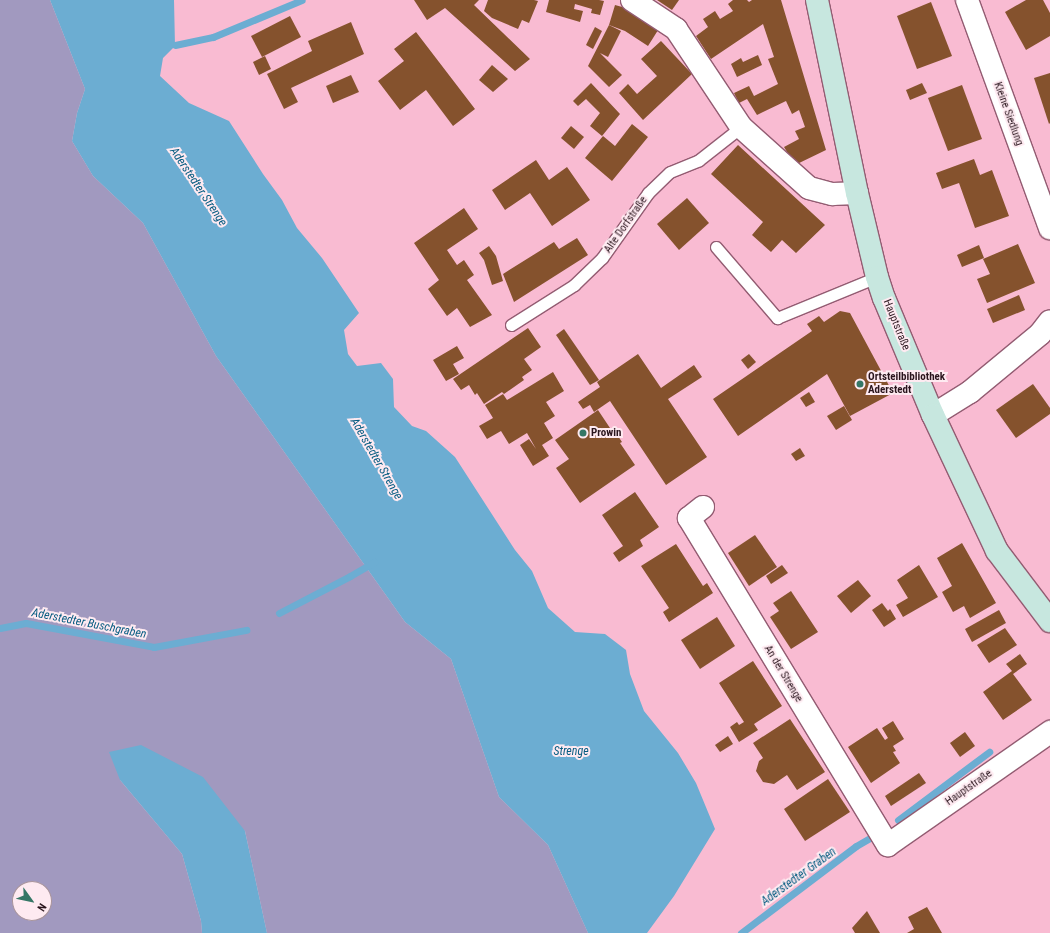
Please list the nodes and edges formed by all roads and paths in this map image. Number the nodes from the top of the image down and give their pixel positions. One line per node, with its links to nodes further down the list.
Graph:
1 (632, 0): 4 (street)
2 (817, 0): 5 (main road, Hauptstraße)
3 (967, 0): 6 (street, Kleine Siedlung)
4 (741, 127): 5 (street); 10 (lane, Alte Dorfstraße)
5 (857, 193): 8 (main road, Hauptstraße)
6 (1050, 228)
7 (716, 247): 8 (lane)
8 (877, 277): 11 (main road, Hauptstraße)
9 (1050, 321): 11 (street)
10 (511, 325)
11 (933, 415): 13 (main road, Hauptstraße)
12 (703, 507): 15 (street, An der Strenge)
13 (1050, 621)
14 (1050, 732): 15 (street, Hauptstraße)
15 (888, 845)

